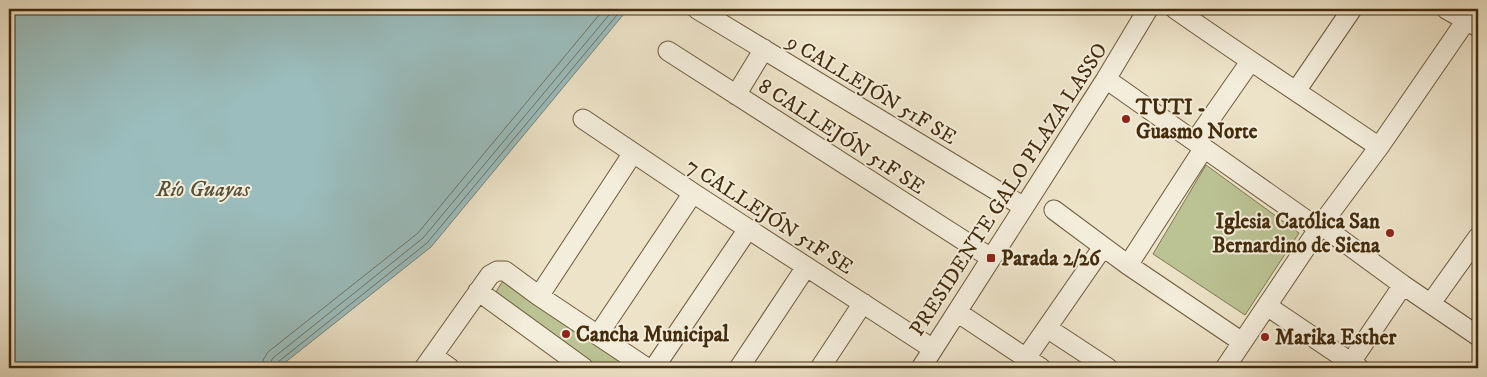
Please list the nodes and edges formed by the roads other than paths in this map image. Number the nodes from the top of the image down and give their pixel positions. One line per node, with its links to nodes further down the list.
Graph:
1 (697, 9): 7 (street, 9 CALLEJÓN 51F SE)
2 (1148, 9): 10 (street, PRESIDENTE GALO PLAZA LASSO)
3 (1175, 9): 9 (street)
4 (1351, 9): 11 (street)
5 (1446, 9): 6 (street)
6 (1473, 19): 15 (street)
7 (764, 49): 12 (street); 18 (street, 9 CALLEJÓN 51F SE)
8 (668, 51): 12 (street, 8 CALLEJÓN 51F SE)
9 (1250, 62): 11 (street); 14 (street)
10 (1106, 80): 14 (street); 18 (street, PRESIDENTE GALO PLAZA LASSO)
11 (1296, 91): 15 (street)
12 (736, 95): 24 (street, 8 CALLEJÓN 51F SE)
13 (583, 119): 16 (street, 7 CALLEJÓN 51F SE)
14 (1200, 145): 20 (street); 25 (street)
15 (1379, 147): 20 (street)
16 (633, 153): 17 (street, 7 CALLEJÓN 51F SE); 29 (street)
17 (693, 193): 21 (street, 7 CALLEJÓN 51F SE); 35 (street)
18 (1024, 207): 24 (street, PRESIDENTE GALO PLAZA LASSO)
19 (1054, 210): 23 (street)
20 (1320, 227): 27 (street); 32 (street)
21 (748, 229): 26 (street, 7 CALLEJÓN 51F SE); 46 (street)
22 (1478, 237): 30 (street)
23 (1103, 247): 25 (street); 34 (street)
24 (991, 258): 33 (street, PRESIDENTE GALO PLAZA LASSO)
25 (1128, 265): 37 (street)
26 (806, 267): 31 (street, 7 CALLEJÓN 51F SE); 47 (street)
27 (1403, 285): 30 (street); 42 (street)
28 (478, 291): 29 (street); 39 (street); 45 (street)
29 (539, 296): 35 (street)
30 (1432, 303): 36 (street)
31 (863, 304): 38 (street, 7 CALLEJÓN 51F SE); 48 (street)
32 (1267, 306): 37 (street); 42 (street)
33 (957, 312): 38 (street, PRESIDENTE GALO PLAZA LASSO); 40 (street)
34 (1047, 328): 40 (street); 43 (street)
35 (598, 335): 41 (street)
36 (1478, 336)
37 (1242, 342): 50 (street)
38 (933, 349): 49 (street, PRESIDENTE GALO PLAZA LASSO)
39 (429, 362): 44 (street)
40 (1034, 363)
41 (637, 365)
42 (1352, 366)
43 (1105, 367)
44 (450, 368)
45 (584, 368)
46 (654, 368)
47 (738, 368)
48 (820, 368)
49 (921, 368)
50 (1224, 368)

